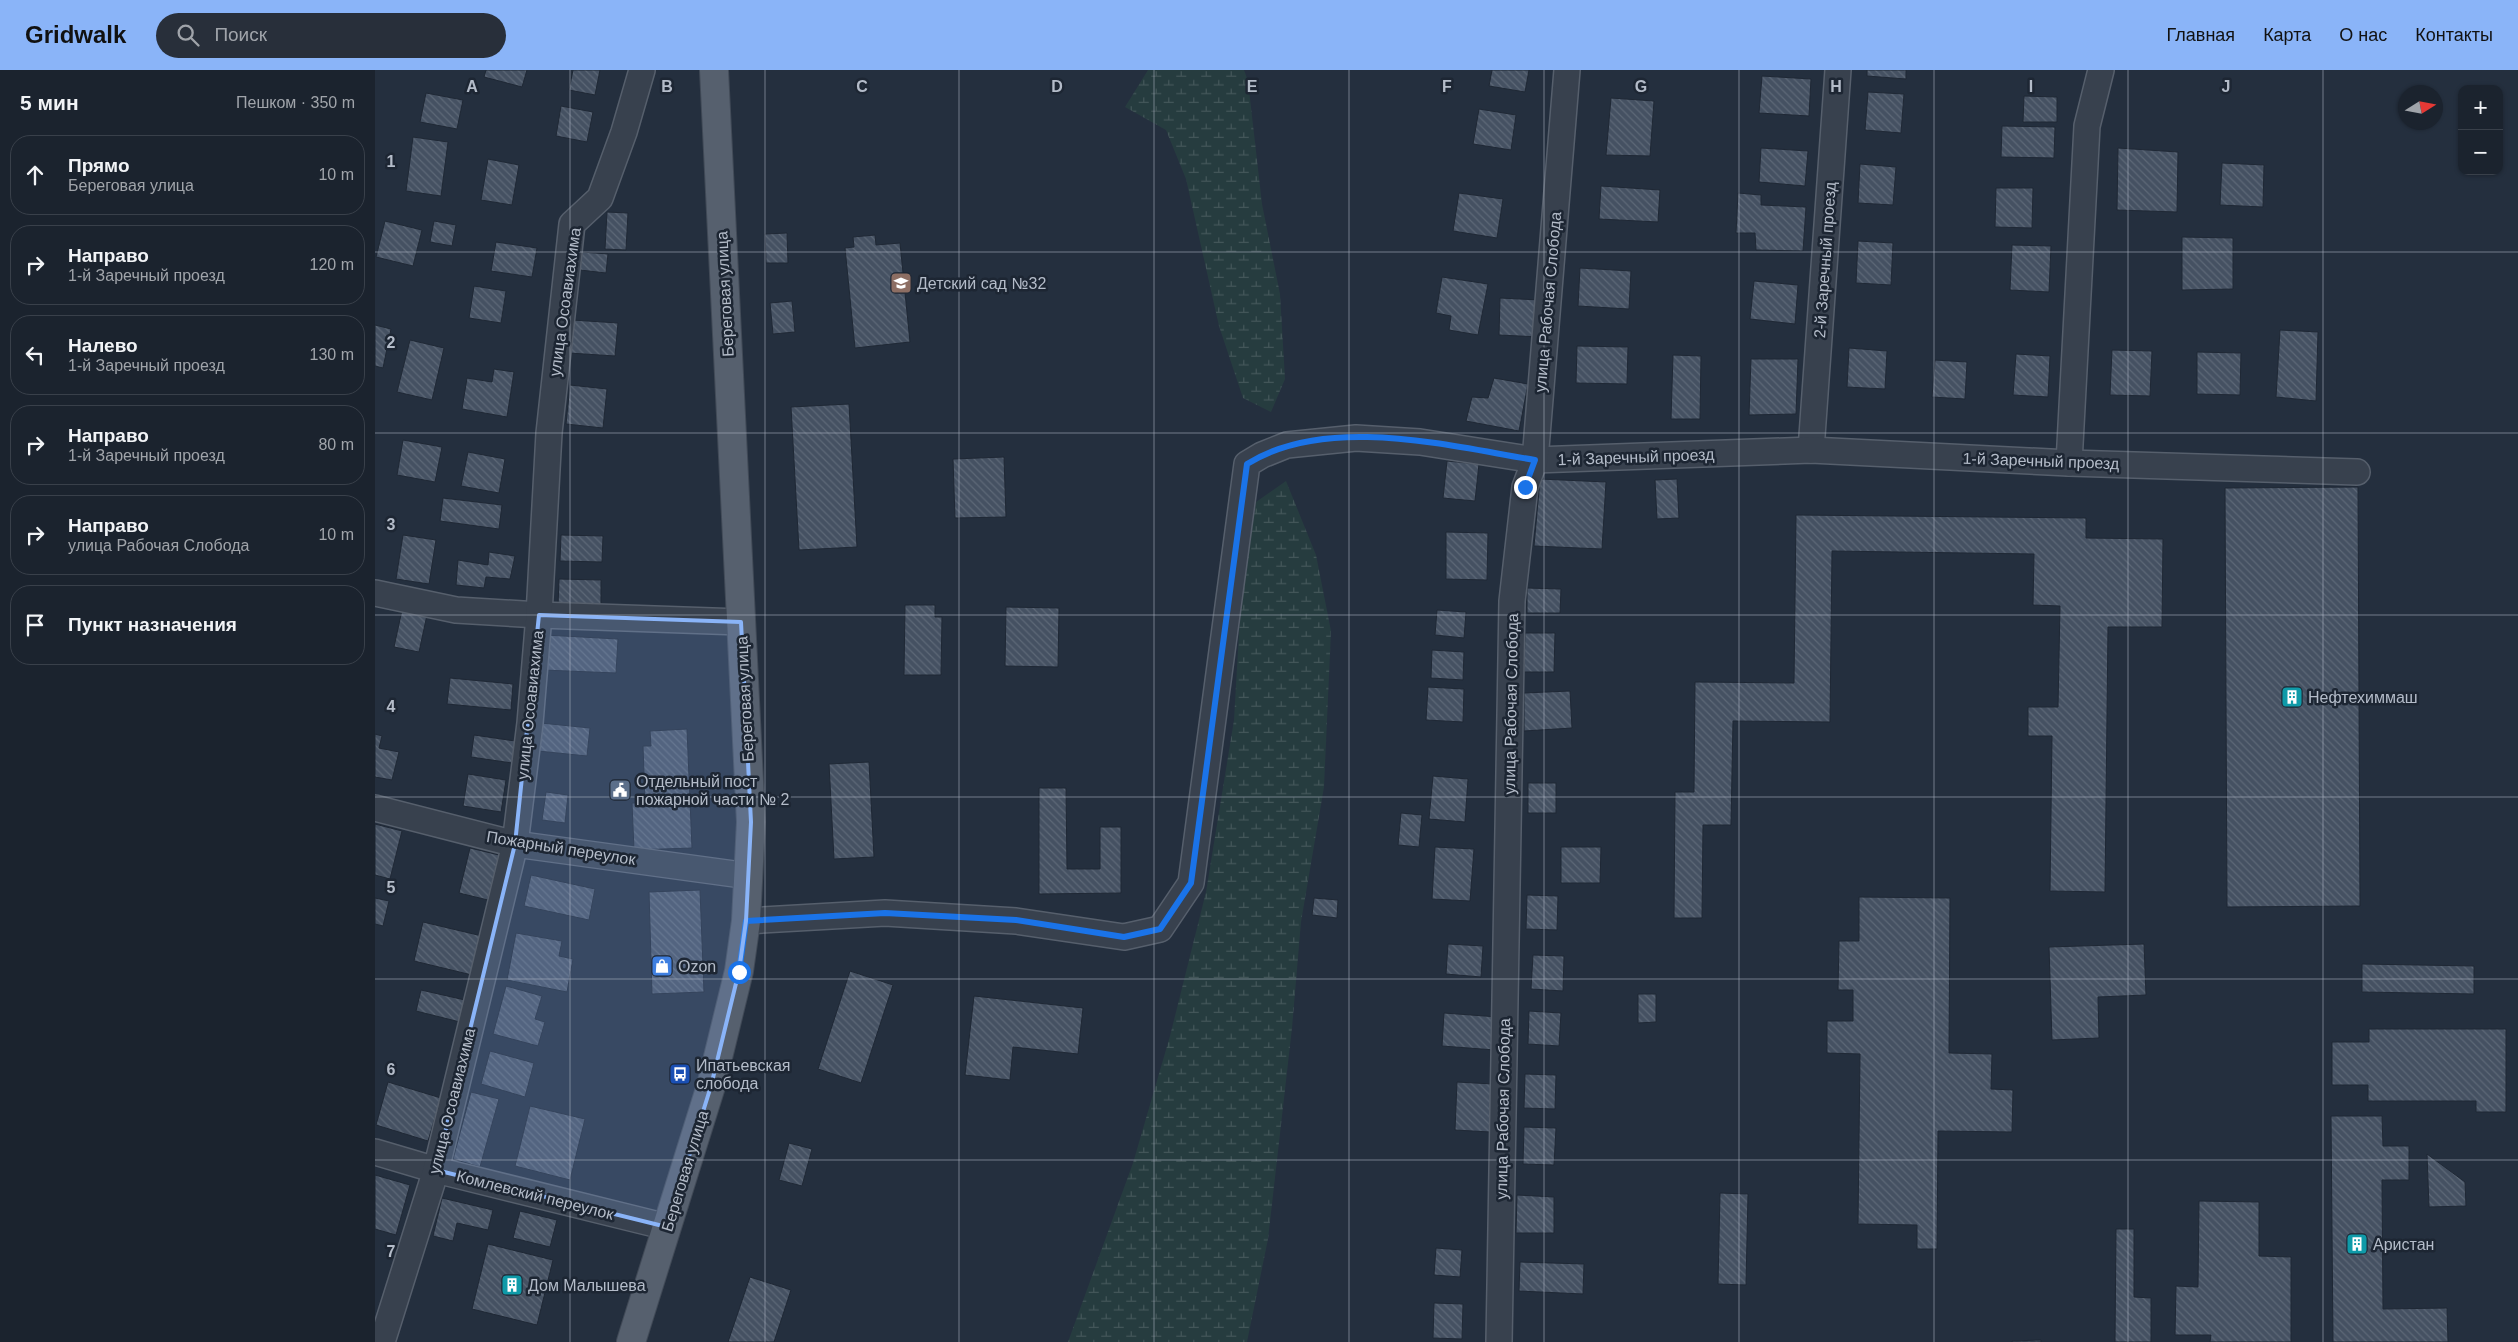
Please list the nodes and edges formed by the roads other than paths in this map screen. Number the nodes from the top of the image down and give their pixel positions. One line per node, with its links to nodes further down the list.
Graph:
1 (642, 70): 11 (street, улица Осоавиахима)
2 (714, 70): 12 (main road, Береговая улица)
3 (1567, 70): 7 (street, улица Рабочая Слобода)
4 (1838, 70): 6 (street, 2-й Заречный проезд)
5 (2101, 70): 8 (street)
6 (1811, 450): 7 (street, 1-й Заречный проезд); 8 (street, 1-й Заречный проезд)
7 (1535, 460): 16 (street, 1-й Заречный проезд); 22 (street, улица Рабочая Слобода)
8 (2069, 463): 9 (street, 1-й Заречный проезд)
9 (2357, 472)
10 (375, 593): 11 (street)
11 (539, 615): 12 (street); 14 (street, улица Осоавиахима)
12 (741, 622): 15 (main road, Береговая улица)
13 (375, 808): 14 (street, Пожарный переулок)
14 (515, 844): 15 (street, Пожарный переулок); 18 (street, улица Осоавиахима)
15 (749, 876): 16 (main road, Береговая улица)
16 (746, 921): 19 (main road, Береговая улица)
17 (375, 1152): 18 (street, Комлевский переулок)
18 (436, 1170): 19 (street, Комлевский переулок); 20 (street, улица Осоавиахима)
19 (667, 1227): 21 (main road, Береговая улица)
20 (382, 1342)
21 (631, 1342)
22 (1499, 1342)

